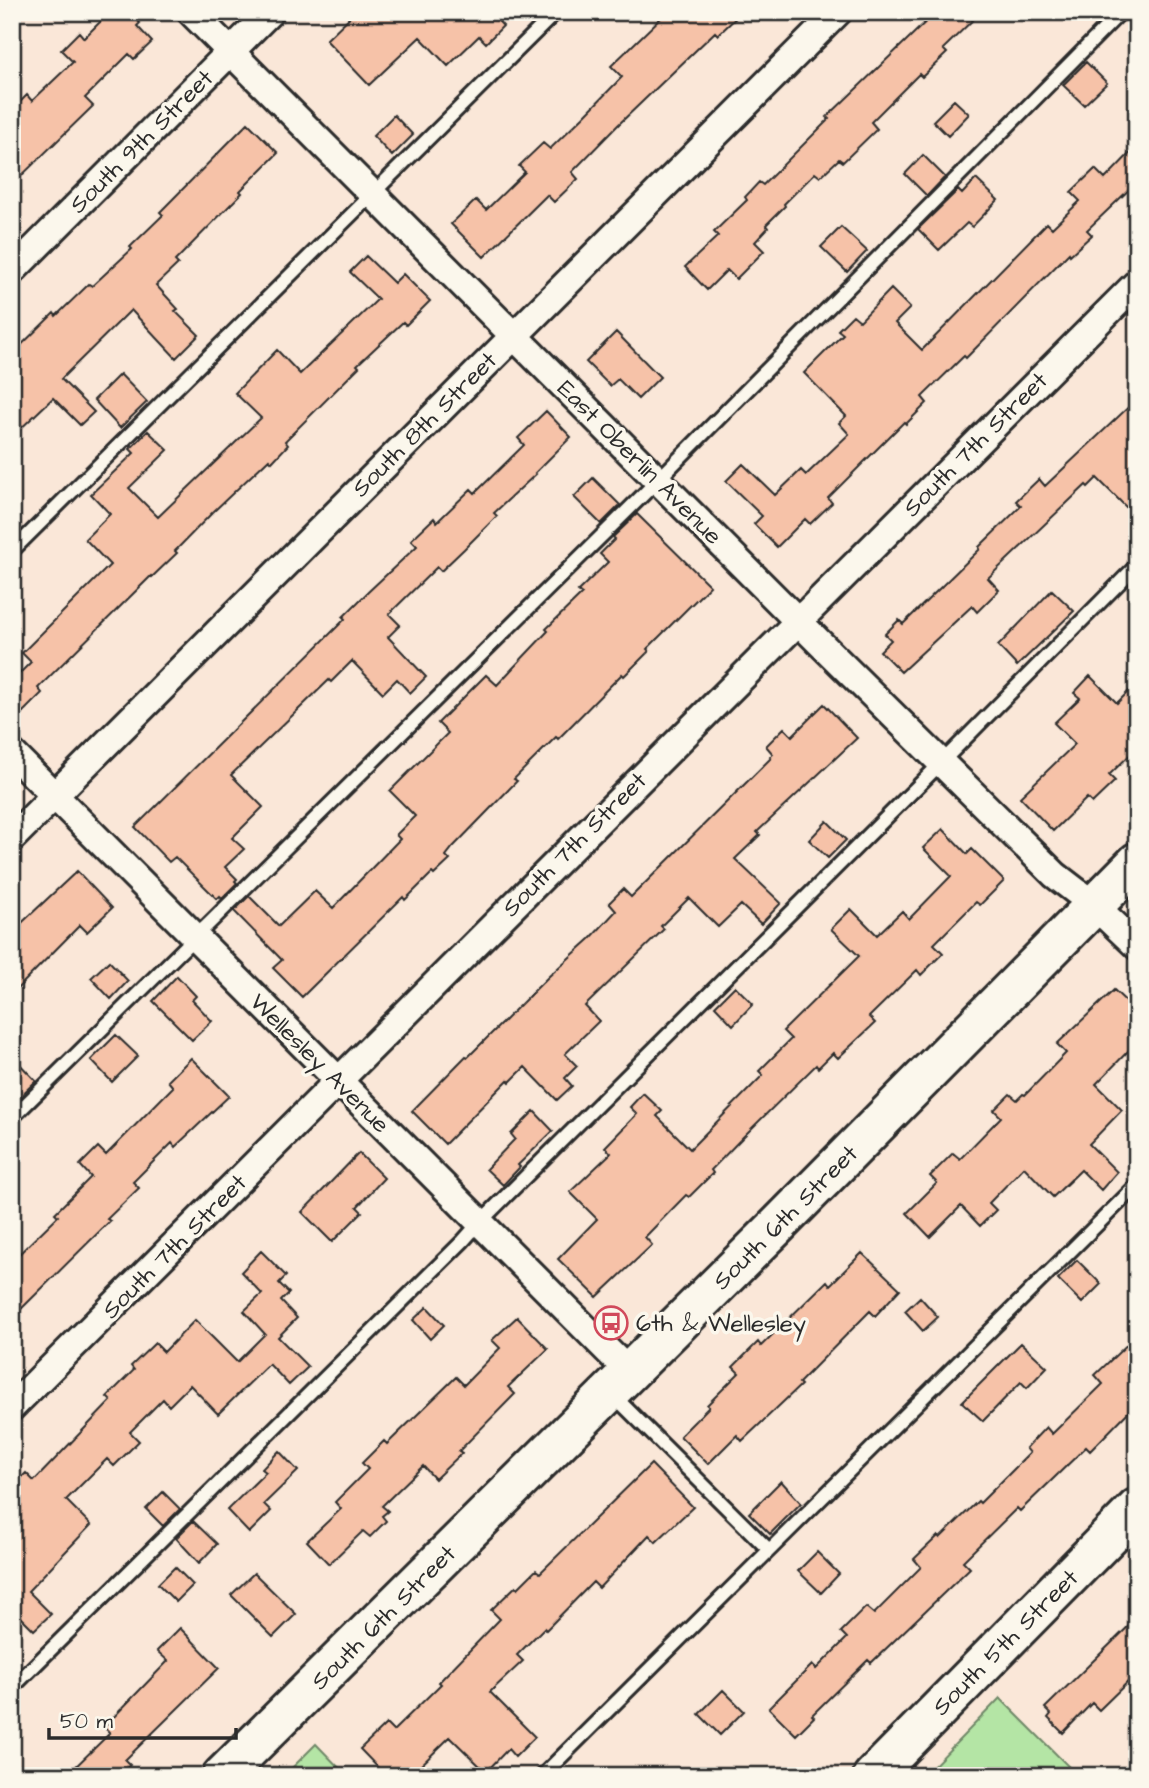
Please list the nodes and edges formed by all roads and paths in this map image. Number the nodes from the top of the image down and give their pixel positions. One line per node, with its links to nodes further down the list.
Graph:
1 (191, 12): 6 (street, East Oberlin Avenue)
2 (270, 12): 6 (street, South 9th Street)
3 (556, 12): 7 (lane)
4 (838, 12): 10 (street, South 8th Street)
5 (1121, 12): 11 (lane)
6 (231, 51): 7 (street, East Oberlin Avenue); 8 (street, South 9th Street)
7 (373, 194): 10 (street, East Oberlin Avenue); 12 (lane)
8 (12, 271)
9 (1137, 283): 14 (street, South 7th Street)
10 (514, 335): 11 (street, East Oberlin Avenue); 17 (street, South 8th Street)
11 (658, 480): 14 (street, East Oberlin Avenue); 21 (lane)
12 (12, 551)
13 (1137, 565): 16 (lane)
14 (798, 621): 16 (street, East Oberlin Avenue); 23 (street, South 7th Street)
15 (12, 753): 17 (street, Wellesley Avenue)
16 (942, 763): 20 (street, East Oberlin Avenue); 26 (lane)
17 (54, 795): 18 (street, South 8th Street); 21 (street, Wellesley Avenue)
18 (12, 838)
19 (1137, 862): 20 (main road, South 6th Street)
20 (1094, 905): 22 (street, East Oberlin Avenue); 27 (main road, South 6th Street)
21 (196, 937): 23 (street, Wellesley Avenue); 24 (lane)
22 (1137, 946)
23 (337, 1081): 26 (street, Wellesley Avenue); 28 (street, South 7th Street)
24 (12, 1118)
25 (1137, 1185): 30 (lane)
26 (479, 1223): 27 (street, Wellesley Avenue); 31 (lane)
27 (620, 1382): 30 (lane); 32 (main road, South 6th Street)
28 (12, 1407)
29 (1137, 1508): 34 (main road, South 5th Street)
30 (769, 1550): 33 (lane)
31 (12, 1688)
32 (222, 1776)
33 (542, 1776)
34 (873, 1776)

